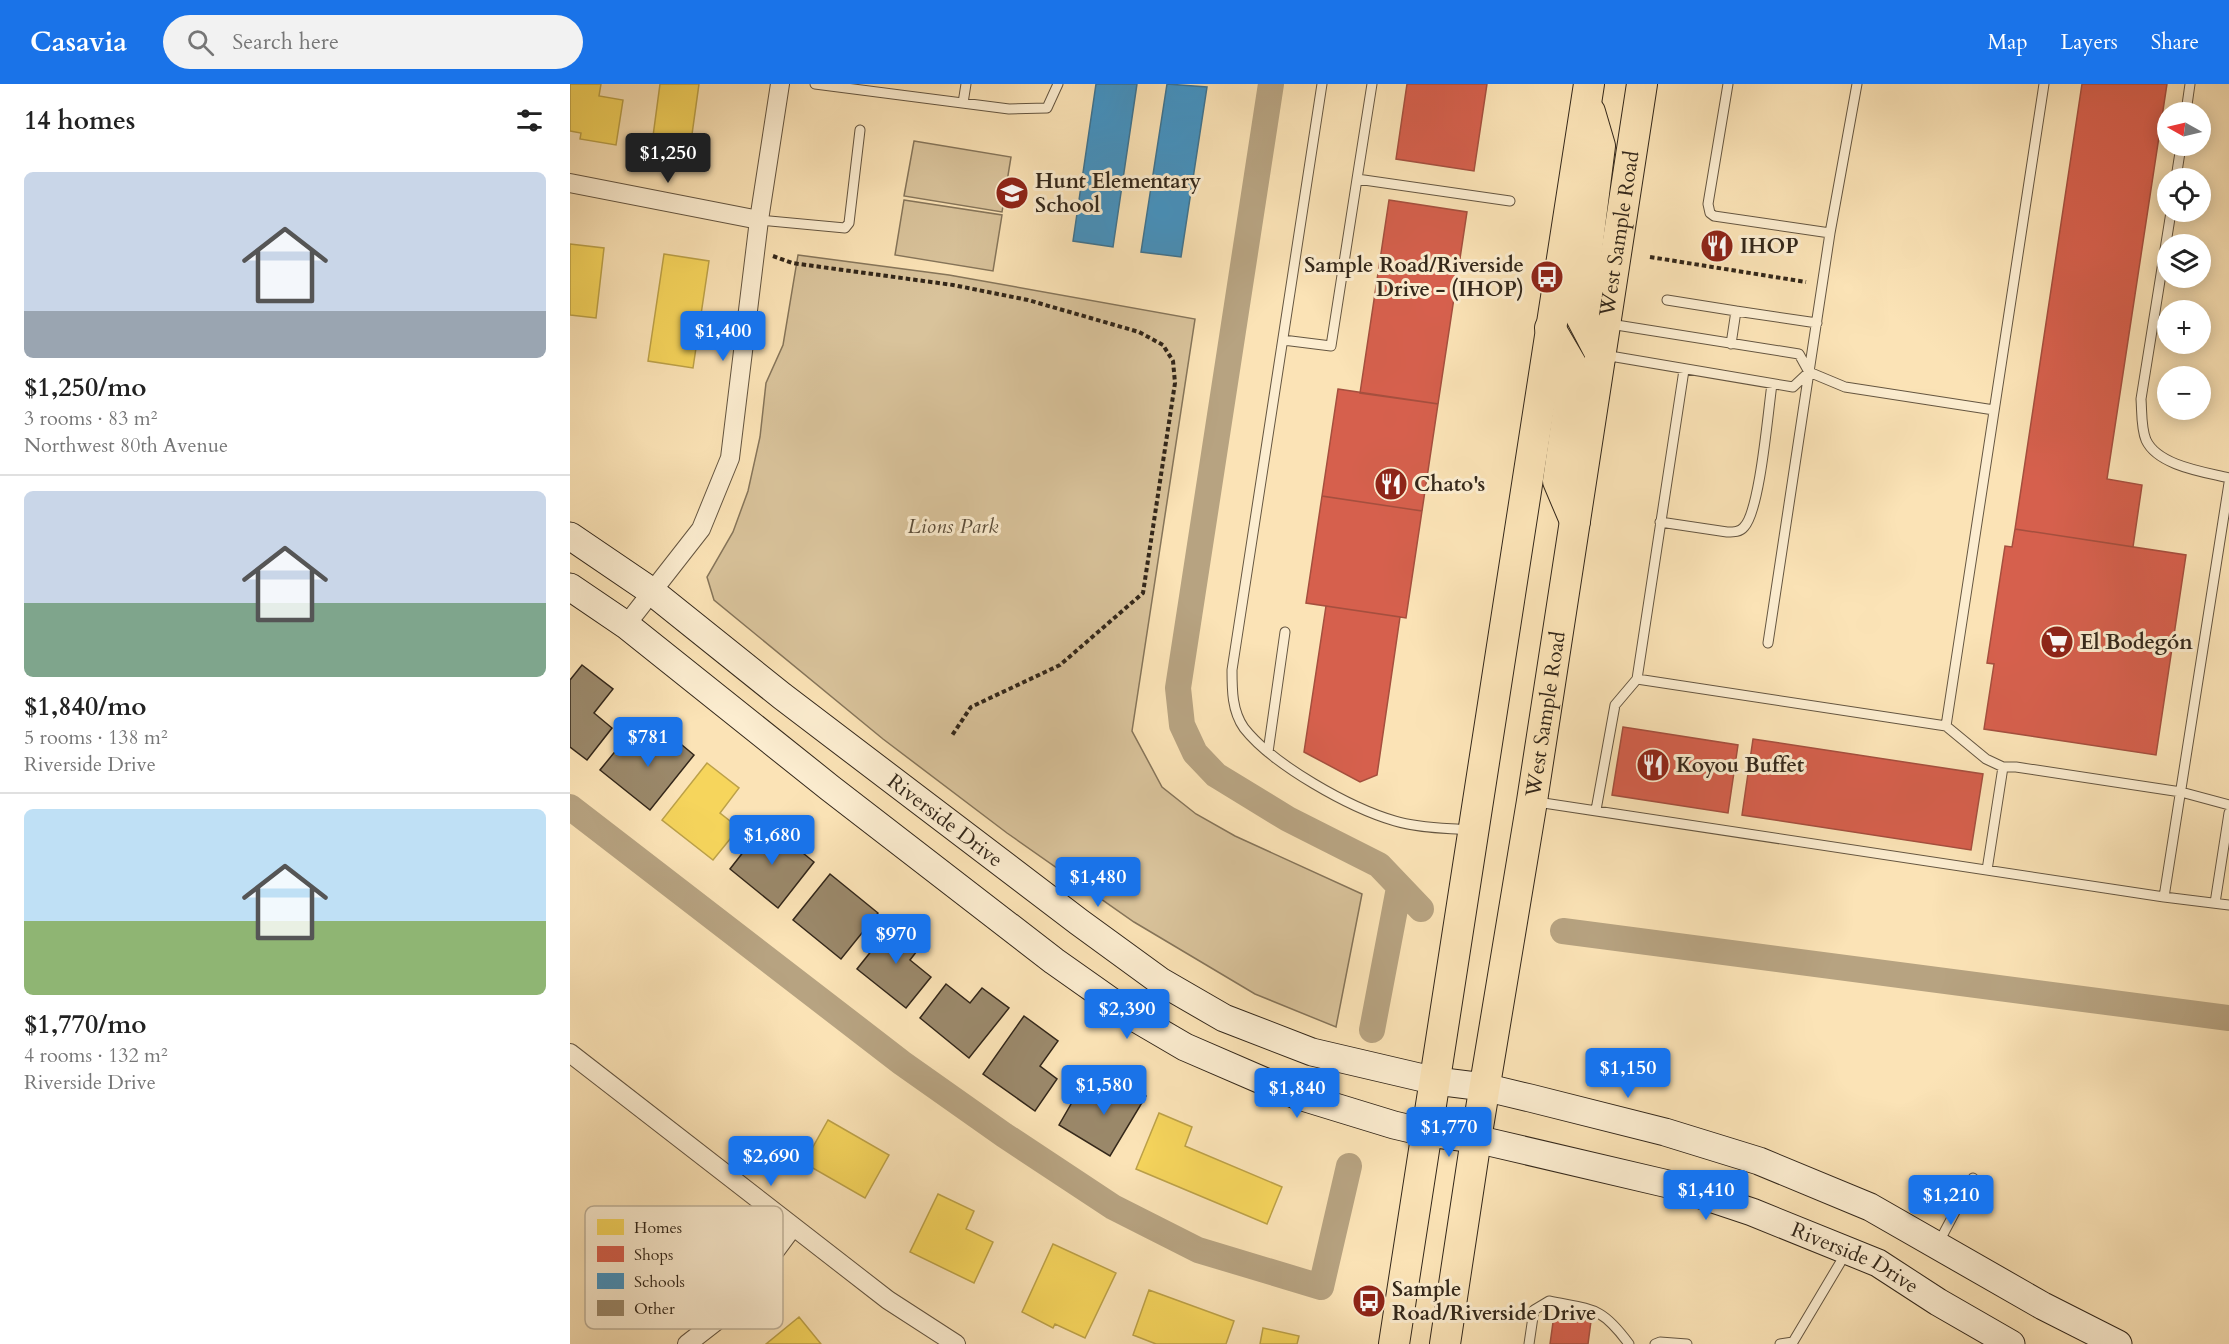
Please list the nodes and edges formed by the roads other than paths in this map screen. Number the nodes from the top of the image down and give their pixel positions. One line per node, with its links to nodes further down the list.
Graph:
1 (780, 84): 20 (street)
2 (815, 84): 12 (lane)
3 (966, 84): 15 (lane)
4 (1058, 84): 15 (lane)
5 (1322, 84): 28 (lane)
6 (1372, 84): 17 (lane)
7 (1642, 84): 25 (main road, West Sample Road)
8 (1728, 84): 22 (lane)
9 (1857, 84): 22 (lane)
10 (2044, 84): 34 (lane)
11 (2190, 84): 14 (lane)
12 (888, 89): 15 (lane)
13 (1588, 92): 27 (main road); 30 (main road)
14 (2187, 102)
15 (963, 103)
16 (860, 130): 20 (lane)
17 (1357, 179): 19 (lane); 28 (lane)
18 (570, 183): 20 (street)
19 (1510, 201)
20 (759, 220): 41 (street)
21 (2168, 222): 35 (lane)
22 (1830, 233): 26 (lane)
23 (1667, 300): 24 (lane)
24 (1736, 311): 26 (lane); 29 (lane)
25 (1605, 323): 29 (lane); 30 (main road, West Sample Road)
26 (1817, 323): 32 (lane)
27 (1550, 328): 37 (main road); 54 (main road)
28 (1283, 340): 47 (lane)
29 (1731, 344): 32 (lane)
30 (1601, 354): 31 (lane); 37 (main road, West Sample Road)
31 (1684, 370): 33 (lane); 38 (lane)
32 (1809, 372): 33 (lane); 34 (lane); 44 (lane)
33 (1772, 384): 38 (lane)
34 (1994, 410): 46 (lane)
35 (2229, 478)
36 (2229, 483): 49 (lane)
37 (1575, 521): 50 (main road, West Sample Road)
38 (1660, 522): 45 (lane)
39 (570, 536): 41 (street, Riverside Drive)
40 (570, 587): 42 (street, Riverside Drive)
41 (651, 591): 42 (street); 60 (street, Riverside Drive)
42 (626, 625): 62 (street, Riverside Drive)
43 (1285, 632): 47 (lane)
44 (1768, 643)
45 (1637, 679): 46 (lane); 52 (lane)
46 (1946, 726): 48 (lane)
47 (1268, 752): 54 (lane)
48 (2003, 767): 49 (lane); 55 (lane)
49 (2181, 792): 51 (lane); 56 (lane)
50 (1532, 801): 52 (lane); 61 (main road, West Sample Road)
51 (2229, 805)
52 (1596, 810): 55 (lane)
53 (2229, 813): 57 (lane)
54 (1473, 831): 60 (main road)
55 (1987, 870): 56 (lane)
56 (2164, 897): 57 (lane)
57 (2215, 903): 58 (lane)
58 (2229, 905)
59 (570, 1053): 65 (street)
60 (1436, 1081): 61 (street, Riverside Drive); 62 (main road)
61 (1484, 1087): 63 (main road, West Sample Road); 69 (street, Riverside Drive)
62 (1428, 1133): 63 (street, Riverside Drive); 74 (main road)
63 (1476, 1139): 70 (street, Riverside Drive); 75 (main road, West Sample Road)
64 (1973, 1178): 69 (lane)
65 (766, 1206)
66 (783, 1219): 67 (street)
67 (793, 1227): 68 (street); 73 (street)
68 (783, 1240)
69 (1937, 1245): 82 (street, Riverside Drive)
70 (1848, 1251): 80 (lane); 81 (street, Riverside Drive)
71 (706, 1329): 72 (street)
72 (687, 1344)
73 (956, 1344)
74 (1394, 1344)
75 (1445, 1344)
76 (1529, 1344): 77 (lane)
77 (1629, 1344)
78 (1655, 1344): 79 (lane)
79 (1687, 1344)
80 (1780, 1344)
81 (2011, 1344)
82 (2118, 1344)

